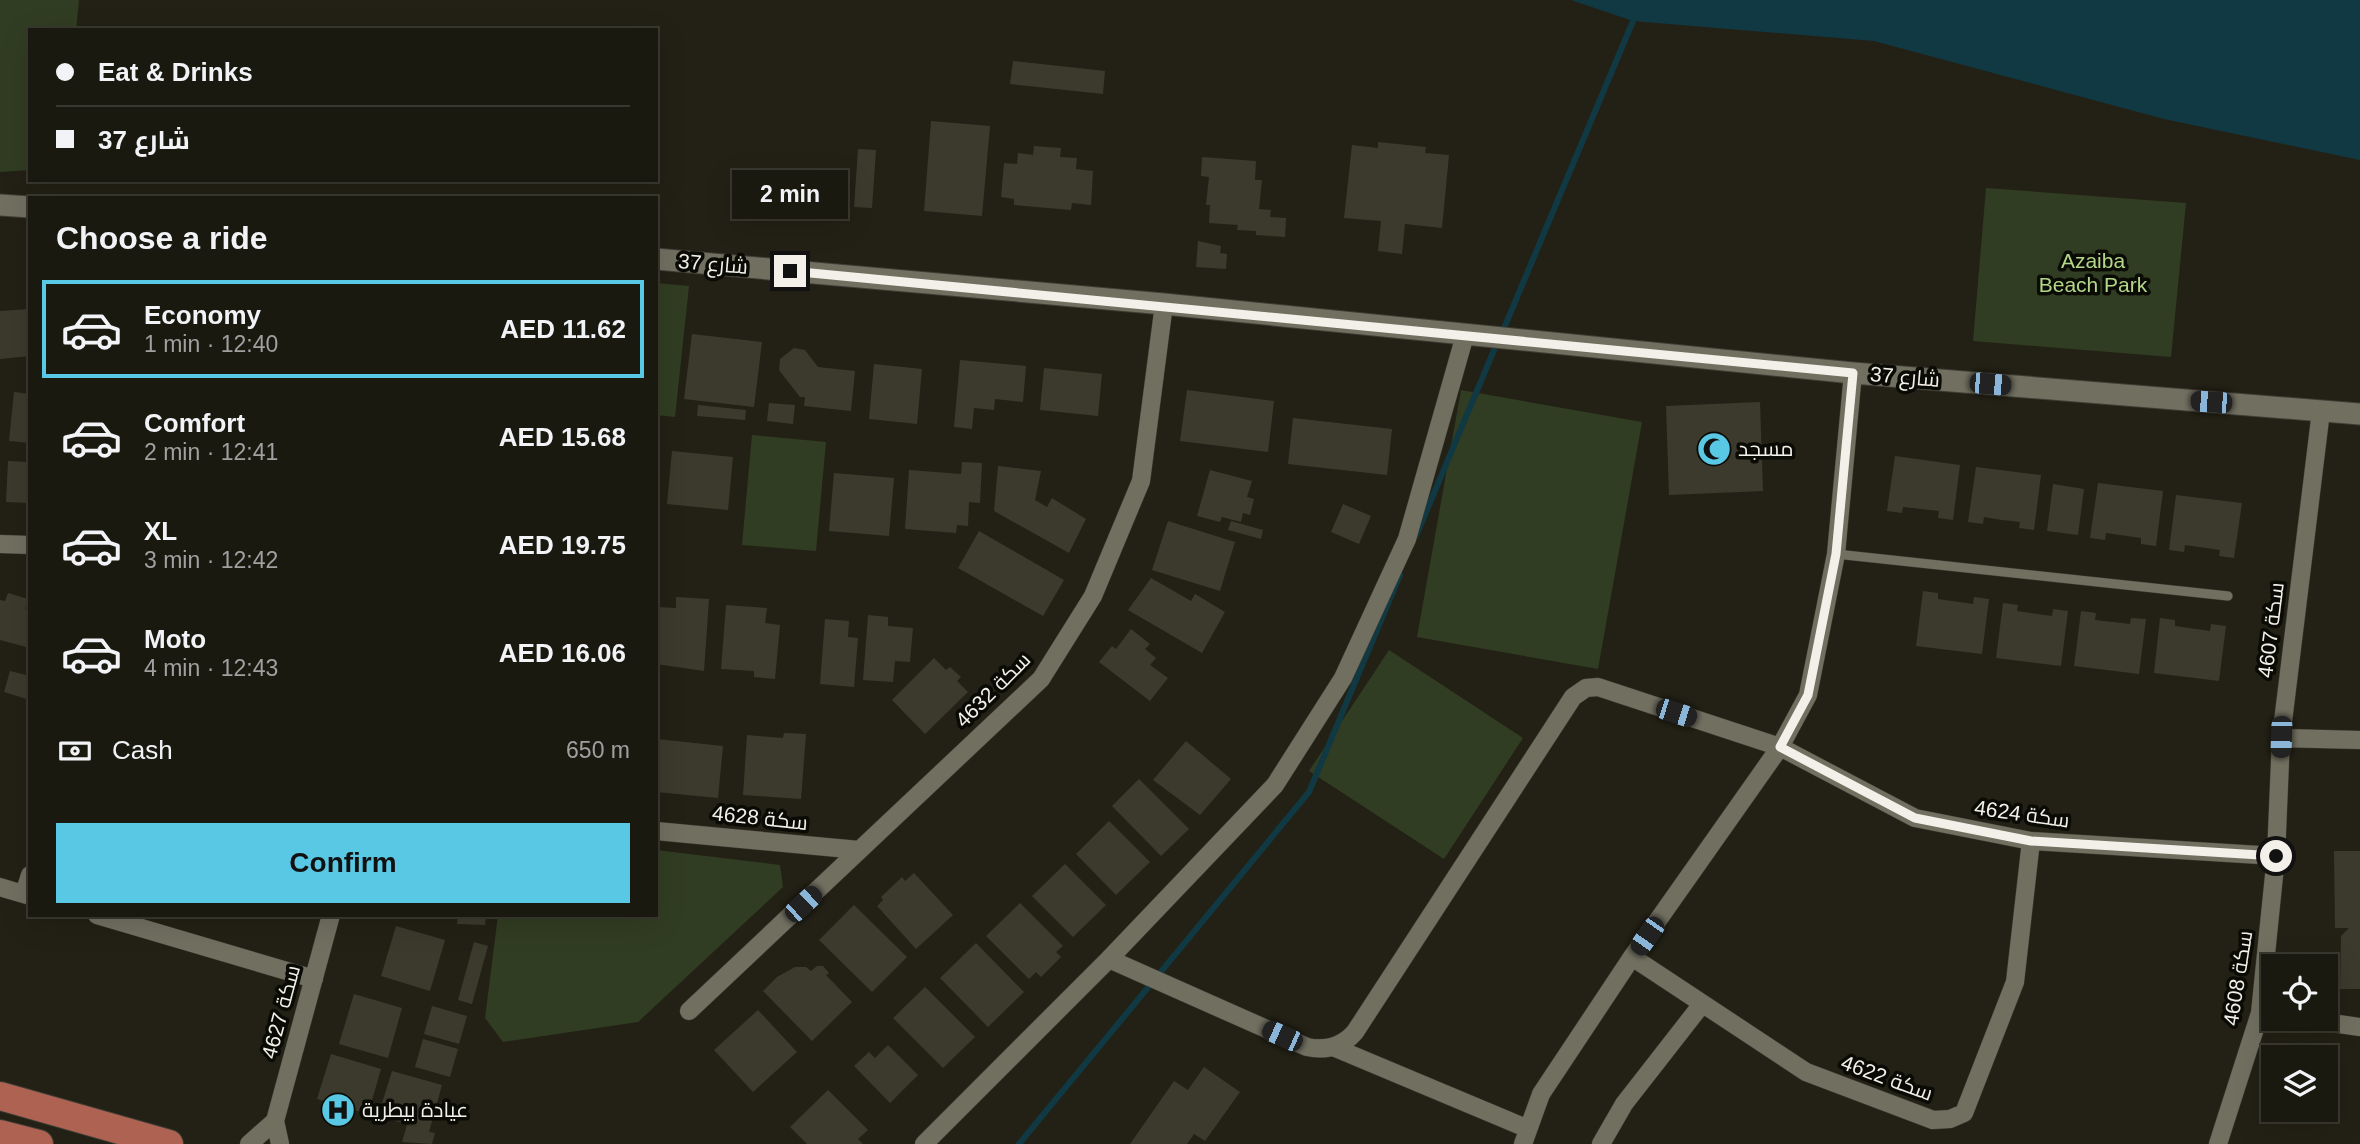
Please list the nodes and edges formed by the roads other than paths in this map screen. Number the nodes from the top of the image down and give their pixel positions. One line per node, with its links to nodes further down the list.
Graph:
1 (0, 205): 2 (street)
2 (28, 207)
3 (658, 259): 4 (street, شارع 37)
4 (1164, 304): 5 (street, شارع 37); 18 (street, سكة 4632)
5 (1465, 335): 6 (street, شارع 37); 26 (street)
6 (1853, 373): 7 (street, شارع 37); 11 (street)
7 (2321, 411): 8 (street, شارع 37); 13 (street, سكة 4607)
8 (2360, 414)
9 (0, 544): 10 (street)
10 (28, 545)
11 (1836, 554): 12 (lane); 15 (street)
12 (2228, 596)
13 (2281, 737): 14 (street); 19 (street, سكة 4607)
14 (2360, 740)
15 (1780, 747): 17 (street, سكة 4624); 25 (street); 33 (street, سكة 4624)
16 (658, 831): 18 (street, سكة 4628)
17 (2031, 841): 19 (street, سكة 4624); 28 (street, سكة 4622)
18 (859, 850): 29 (street, سكة 4632)
19 (2276, 856): 24 (street, سكة 4608)
20 (0, 887): 21 (street)
21 (27, 895)
22 (104, 917): 27 (street)
23 (330, 917): 27 (street, سكة 4627)
24 (2270, 954)
25 (1632, 957): 28 (street, سكة 4622); 37 (street)
26 (1109, 960): 33 (street); 42 (street)
27 (314, 978): 35 (street, سكة 4627)
28 (1702, 1004): 43 (street)
29 (689, 1011)
30 (2338, 1024): 31 (street)
31 (2360, 1027)
32 (2261, 1030): 44 (street, سكة 4608)
33 (1333, 1047): 37 (street)
34 (0, 1096): 39 (main road)
35 (275, 1121): 40 (street); 41 (street, سكة 4627)
36 (0, 1134): 38 (main road)
37 (1524, 1136)
38 (39, 1144)
39 (169, 1144)
40 (249, 1144)
41 (280, 1144)
42 (923, 1144)
43 (1601, 1144)
44 (2218, 1144)

